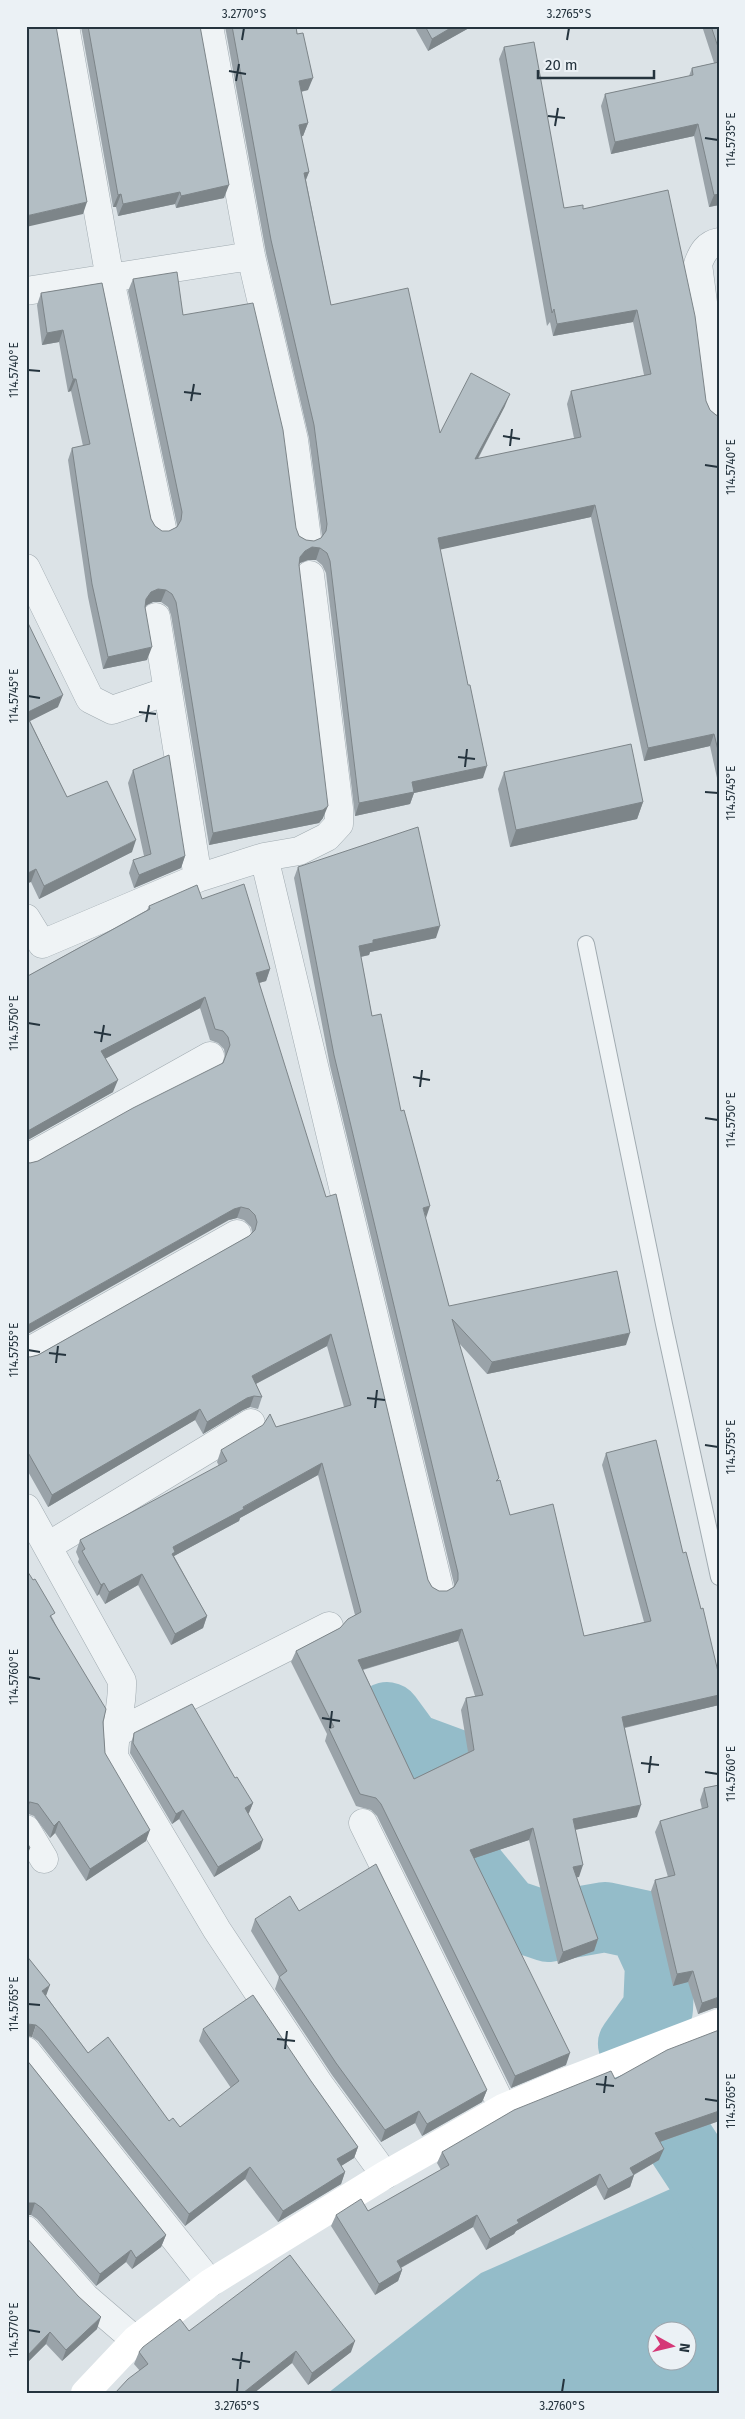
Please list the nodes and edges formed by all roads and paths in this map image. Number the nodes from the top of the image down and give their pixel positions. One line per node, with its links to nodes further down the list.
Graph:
1 (65, 26): 5 (street)
2 (208, 26): 4 (street)
3 (719, 242): 7 (street)
4 (251, 256): 5 (street); 9 (street)
5 (110, 279): 6 (street); 8 (street)
6 (26, 291)
7 (719, 414)
8 (162, 528)
9 (307, 538)
10 (26, 568): 13 (street)
11 (310, 575): 14 (street)
12 (156, 617): 13 (street)
13 (168, 691): 15 (street)
14 (264, 857): 15 (street); 26 (street)
15 (198, 878): 16 (street)
16 (26, 918)
17 (586, 944): 25 (lane)
18 (210, 1056): 19 (street)
19 (26, 1159)
20 (237, 1234): 21 (street)
21 (26, 1352)
22 (251, 1423): 24 (street)
23 (26, 1508): 24 (street)
24 (48, 1546): 28 (street)
25 (719, 1577)
26 (439, 1588)
27 (329, 1626): 28 (street)
28 (114, 1734): 35 (street)
29 (363, 1823): 34 (street)
30 (26, 1829): 31 (street)
31 (44, 1859)
32 (719, 2023): 34 (street)
33 (26, 2051): 37 (street)
34 (503, 2108): 35 (street)
35 (385, 2176): 37 (street)
36 (26, 2230): 38 (street)
37 (210, 2283): 38 (street)
38 (135, 2340): 39 (street)
39 (85, 2393)

